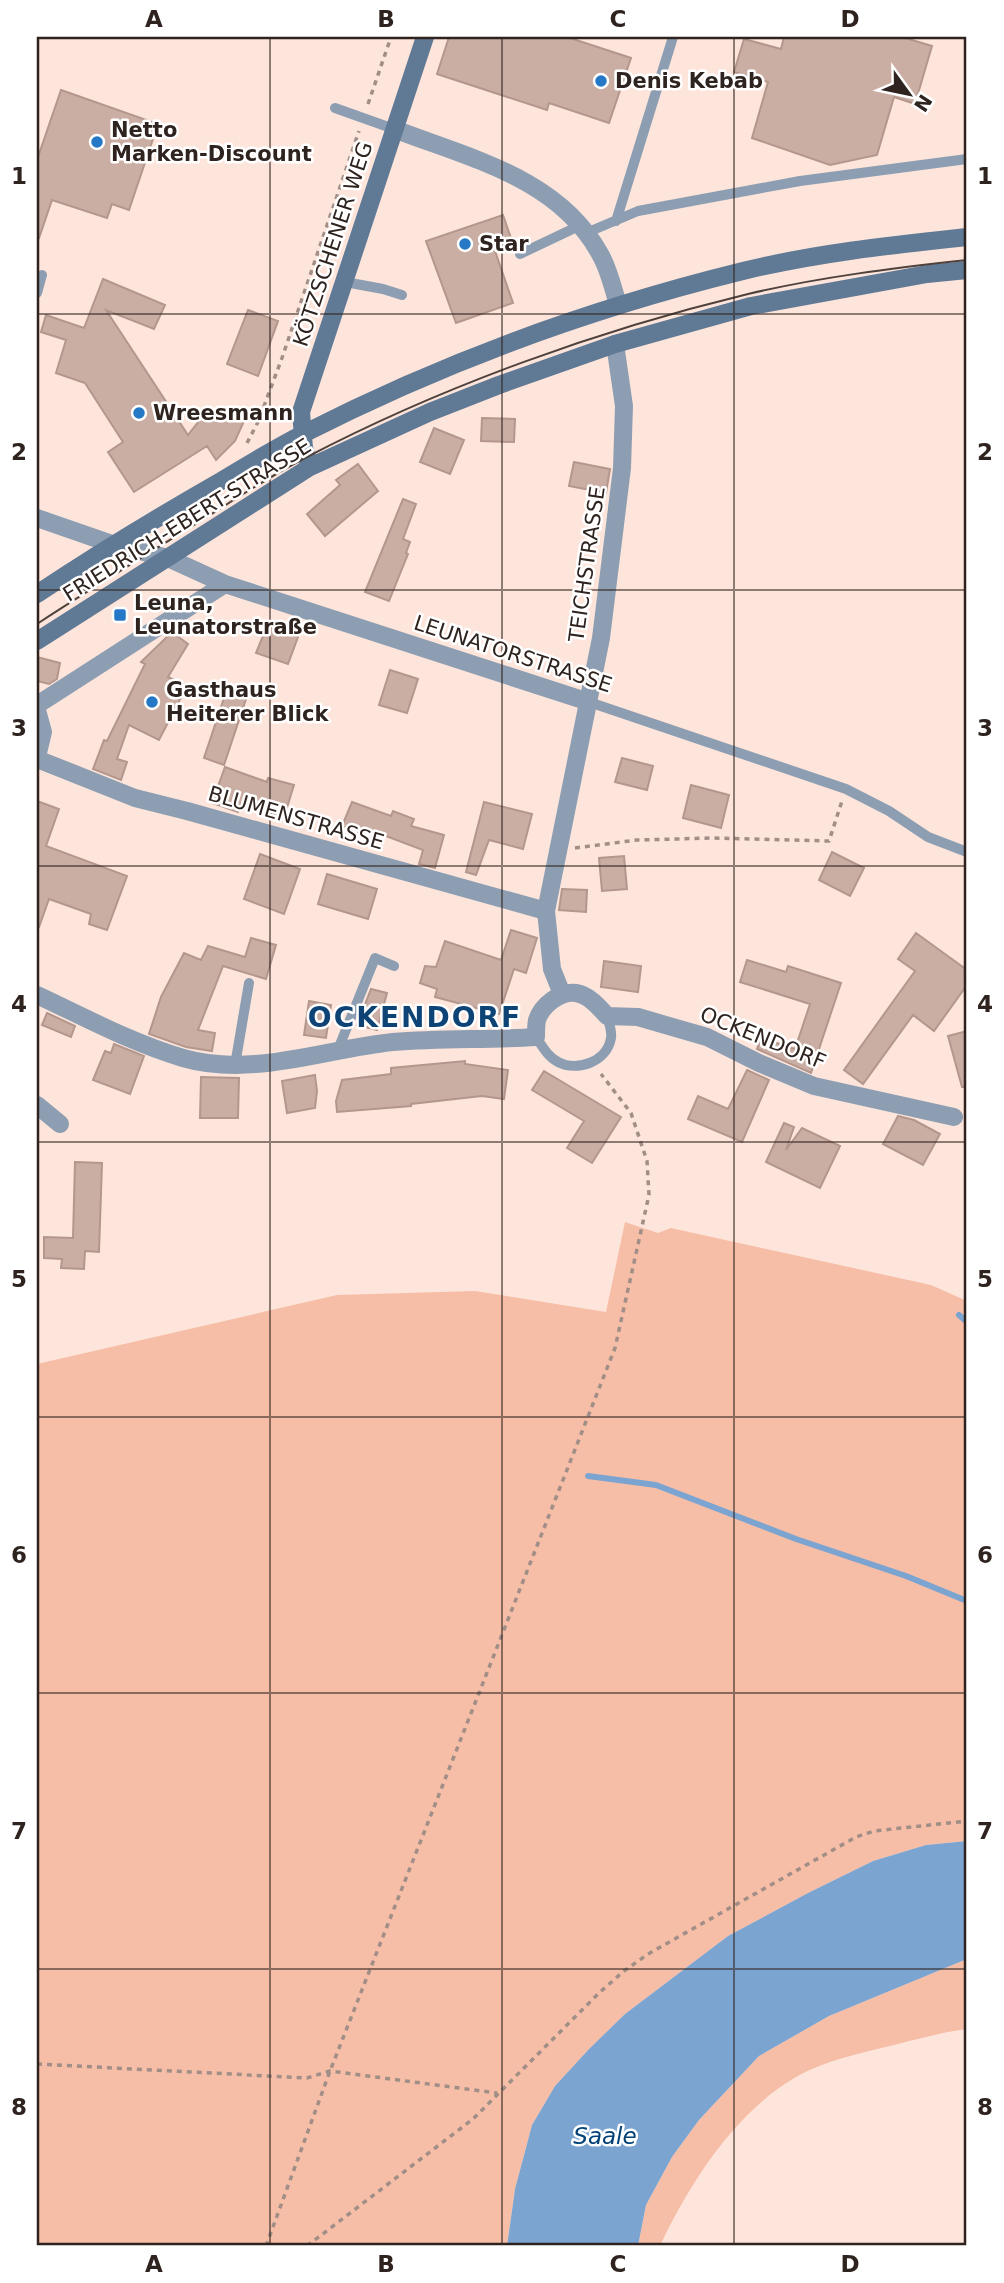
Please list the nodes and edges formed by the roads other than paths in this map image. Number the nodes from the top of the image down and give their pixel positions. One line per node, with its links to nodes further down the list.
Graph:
1 (425, 37): 4 (main road, KÖTZSCHENER WEG)
2 (673, 37): 6 (lane)
3 (335, 108): 4 (lane)
4 (394, 129): 7 (street); 12 (main road, KÖTZSCHENER WEG)
5 (967, 159): 6 (lane)
6 (616, 221): 7 (lane)
7 (584, 229): 9 (lane); 15 (street)
8 (967, 237): 15 (main road, FRIEDRICH-EBERT-STRASSE)
9 (520, 254)
10 (967, 270): 16 (main road, FRIEDRICH-EBERT-STRASSE)
11 (42, 275): 13 (lane)
12 (345, 282): 14 (lane); 17 (main road, KÖTZSCHENER WEG)
13 (37, 293)
14 (402, 295)
15 (618, 305): 17 (main road, FRIEDRICH-EBERT-STRASSE)
16 (615, 344): 18 (main road, FRIEDRICH-EBERT-STRASSE); 25 (street, TEICHSTRASSE)
17 (302, 434): 18 (main road, KÖTZSCHENER WEG); 20 (main road, FRIEDRICH-EBERT-STRASSE)
18 (310, 467): 21 (main road, FRIEDRICH-EBERT-STRASSE)
19 (37, 518): 20 (street, LEUNATORSTRASSE)
20 (112, 544): 21 (street, LEUNATORSTRASSE); 23 (main road, FRIEDRICH-EBERT-STRASSE)
21 (168, 558): 22 (street, LEUNATORSTRASSE); 24 (main road, FRIEDRICH-EBERT-STRASSE)
22 (225, 584): 25 (street, LEUNATORSTRASSE); 26 (street)
23 (37, 594)
24 (37, 641)
25 (589, 702): 29 (lane, LEUNATORSTRASSE); 30 (street, TEICHSTRASSE)
26 (37, 705)
27 (37, 710): 28 (street)
28 (37, 758): 30 (street, BLUMENSTRASSE)
29 (967, 852)
30 (546, 911): 33 (street, TEICHSTRASSE)
31 (394, 966): 37 (lane)
32 (249, 983): 38 (lane)
33 (562, 994): 35 (street); 36 (street)
34 (37, 995): 38 (street)
35 (607, 1016): 36 (lane); 40 (street, OCKENDORF)
36 (536, 1037): 37 (street)
37 (337, 1052): 38 (street)
38 (235, 1065)
39 (37, 1105): 41 (street)
40 (954, 1117)
41 (60, 1124)

